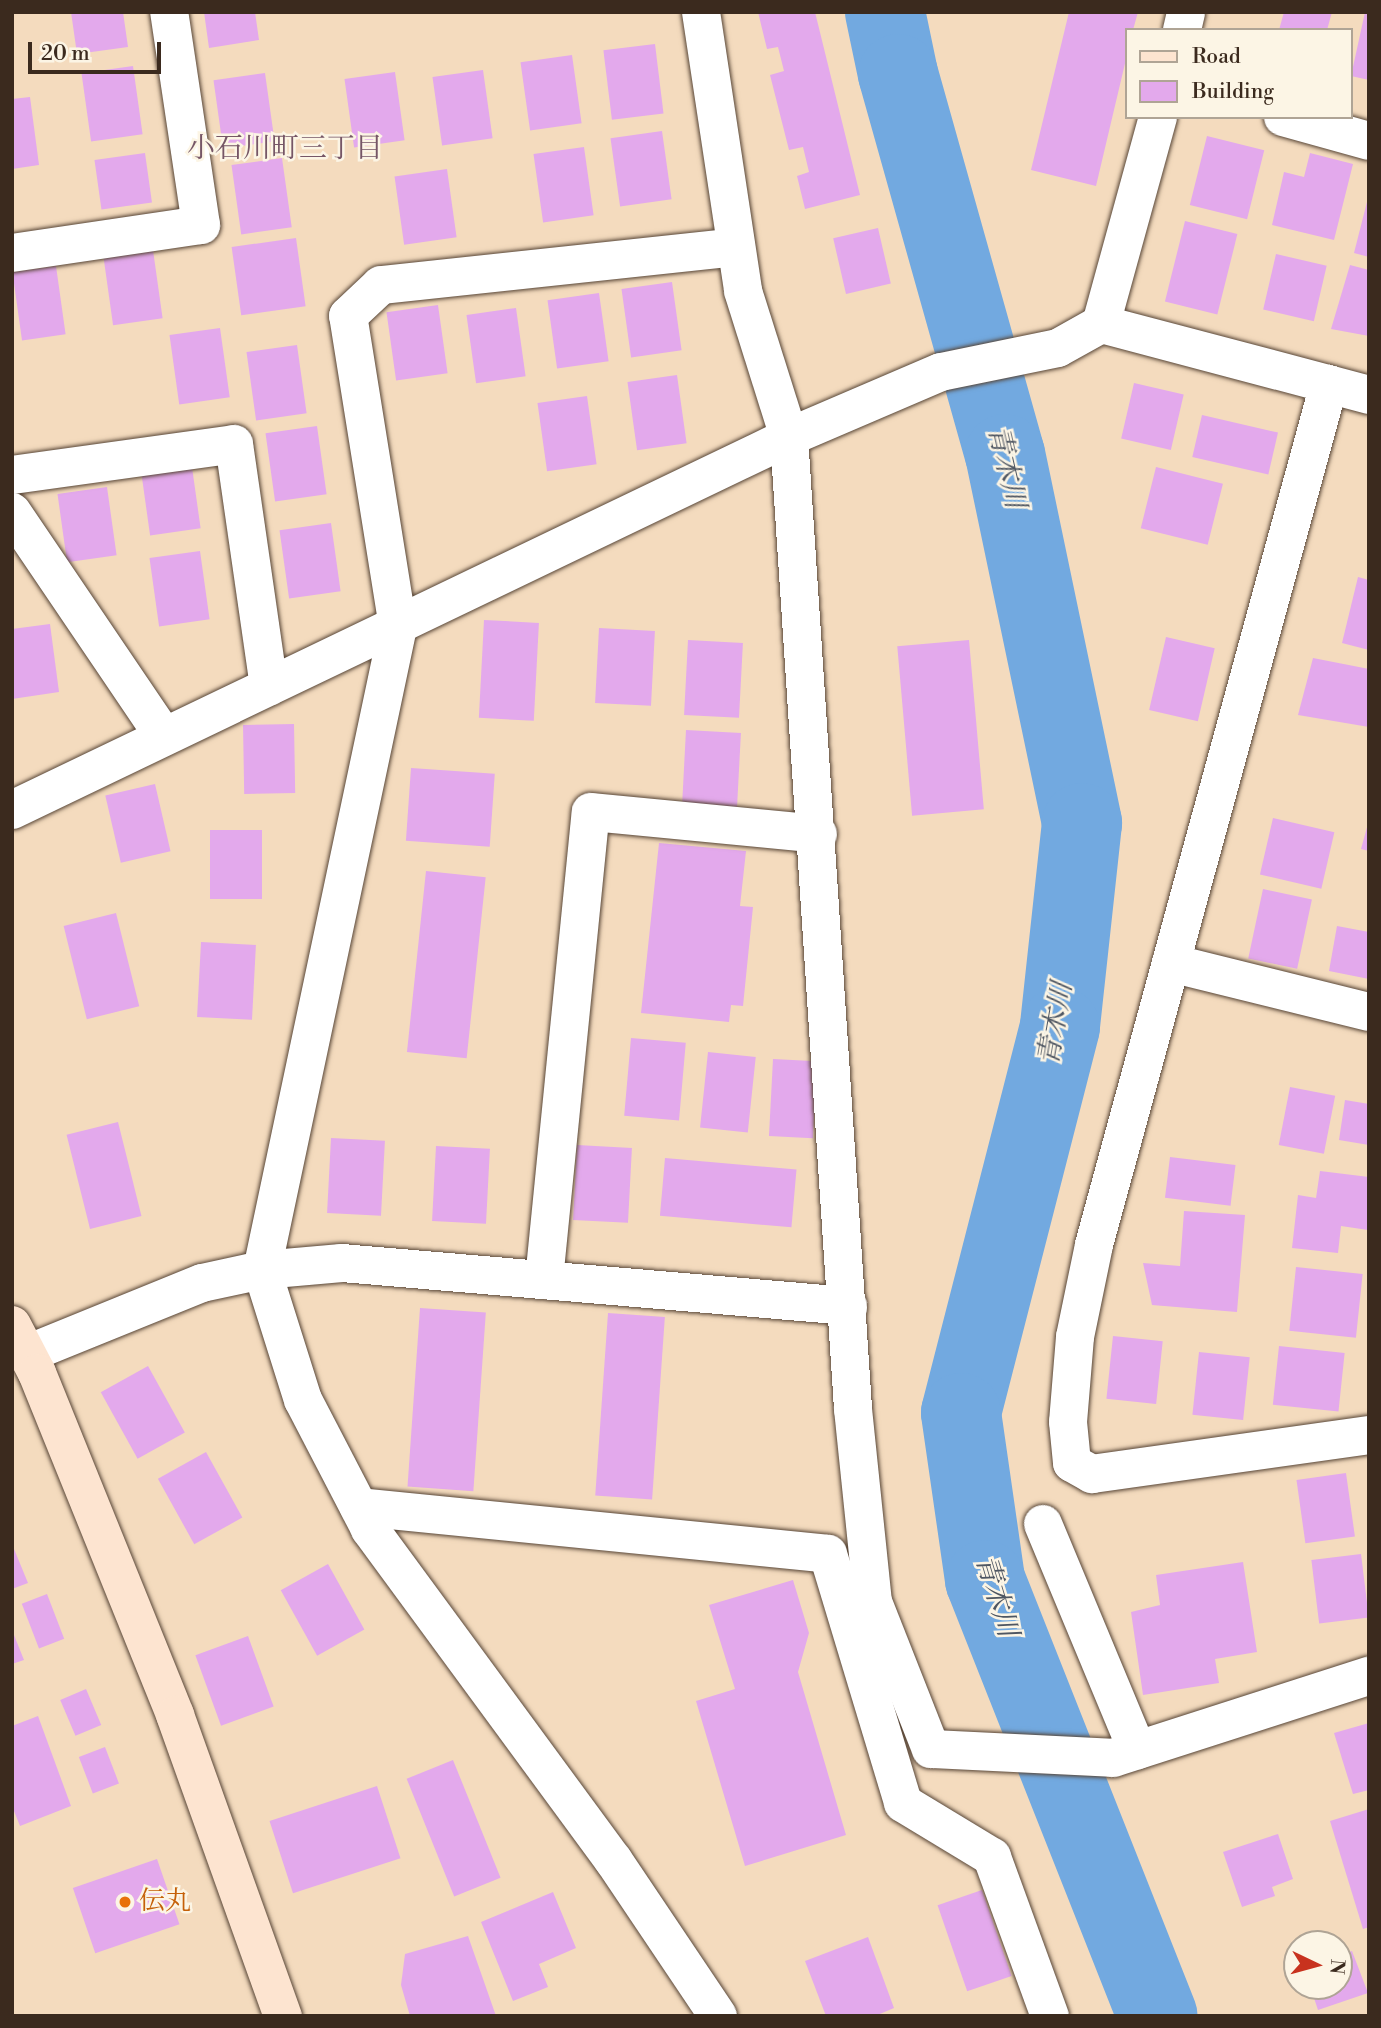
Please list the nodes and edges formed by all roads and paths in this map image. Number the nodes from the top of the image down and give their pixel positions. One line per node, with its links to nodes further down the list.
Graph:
1 (169, 12): 7 (street)
2 (701, 12): 6 (street)
3 (1157, 119): 8 (street)
4 (1290, 119): 5 (street)
5 (1369, 141)
6 (736, 247): 11 (street); 14 (street)
7 (12, 253)
8 (1101, 324): 9 (street); 11 (street)
9 (1329, 384): 10 (street); 19 (street)
10 (1369, 395)
11 (789, 437): 14 (street); 18 (street)
12 (12, 475): 15 (street)
13 (12, 512): 16 (street)
14 (398, 627): 15 (street); 21 (street)
15 (269, 686): 16 (street)
16 (163, 735): 17 (street)
17 (12, 810)
18 (818, 834): 22 (street); 23 (street)
19 (1171, 963): 20 (street); 25 (street)
20 (1369, 1012)
21 (262, 1270): 22 (street); 24 (street); 26 (street)
22 (544, 1280): 23 (street)
23 (848, 1306): 29 (street)
24 (20, 1339): 30 (street)
25 (1369, 1435)
26 (359, 1507): 31 (street); 32 (street)
27 (1043, 1524): 29 (street)
28 (1369, 1676): 29 (street)
29 (1125, 1754)
30 (283, 2016)
31 (718, 2016)
32 (1050, 2016)

